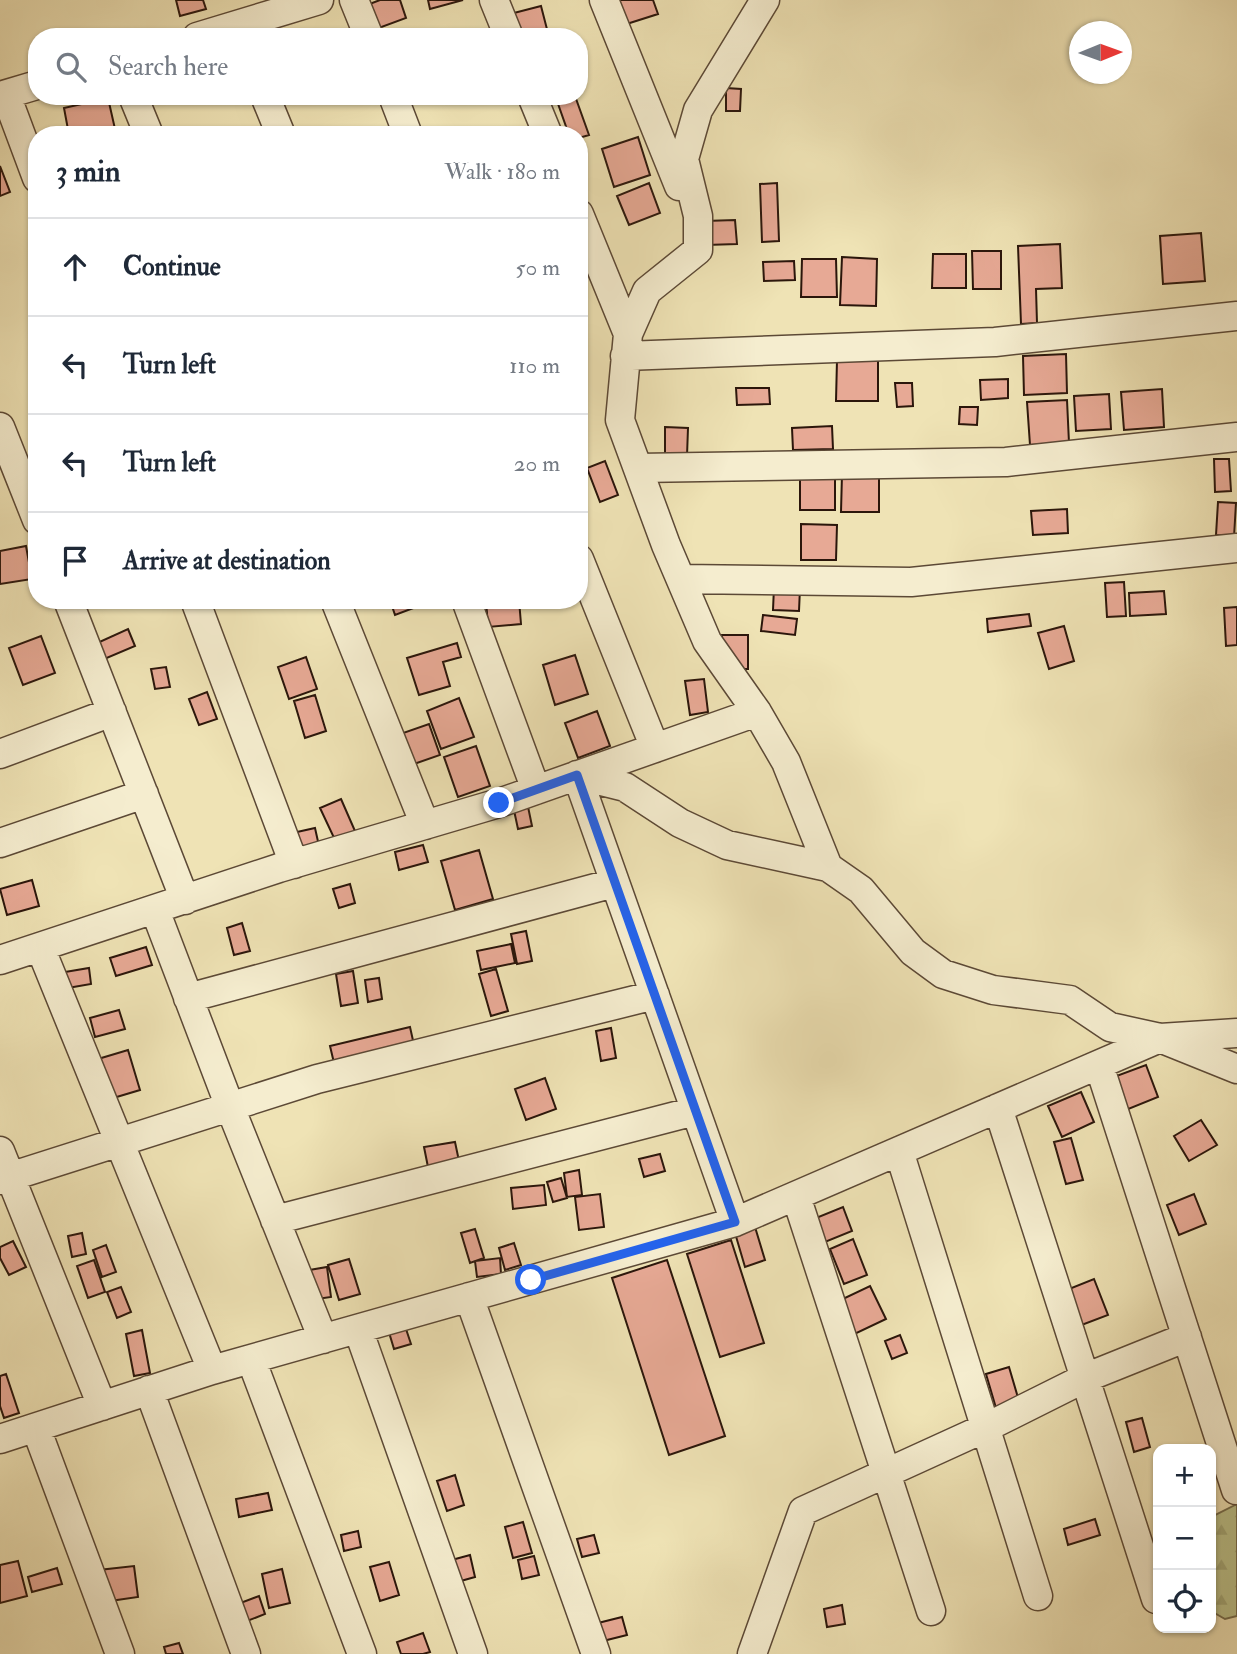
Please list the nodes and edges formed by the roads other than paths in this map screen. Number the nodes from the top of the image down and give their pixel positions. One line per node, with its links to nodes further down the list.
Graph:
1 (319, 0): 6 (street)
2 (354, 0): 7 (street)
3 (494, 0): 8 (street)
4 (604, 0): 20 (street)
5 (765, 0): 20 (street)
6 (246, 28)
7 (365, 28)
8 (505, 28)
9 (28, 88): 10 (street)
10 (3, 96): 19 (street)
11 (137, 105): 15 (street)
12 (269, 105): 16 (street)
13 (396, 105): 17 (street)
14 (536, 105): 18 (street)
15 (145, 126)
16 (277, 126)
17 (405, 126)
18 (544, 126)
19 (28, 156)
20 (697, 234): 23 (street)
21 (588, 239): 23 (street)
22 (1237, 316): 23 (street)
23 (626, 345): 26 (street)
24 (0, 426): 27 (street)
25 (1237, 437): 26 (street)
26 (638, 468): 29 (street)
27 (28, 497)
28 (1237, 548): 29 (street)
29 (681, 579): 36 (street)
30 (588, 581): 38 (street)
31 (72, 609): 35 (street)
32 (198, 609): 44 (street)
33 (339, 609): 42 (street)
34 (469, 609): 40 (street)
35 (112, 712): 37 (street); 41 (street)
36 (757, 712): 38 (street); 45 (street)
37 (2, 746)
38 (655, 748): 39 (street)
39 (577, 775): 40 (street); 45 (street); 46 (street)
40 (536, 790): 42 (street)
41 (144, 794): 43 (street); 47 (street)
42 (425, 825): 44 (street)
43 (0, 844)
44 (294, 864): 47 (street)
45 (828, 867): 54 (street)
46 (614, 883): 51 (street); 52 (street)
47 (185, 900): 48 (street)
48 (155, 910): 49 (street); 52 (street)
49 (40, 947): 50 (street); 60 (street)
50 (0, 960)
51 (654, 995): 57 (street); 59 (street)
52 (188, 998): 57 (street)
53 (1237, 1033): 54 (street)
54 (1160, 1038): 55 (street); 56 (street)
55 (1099, 1065): 58 (street); 68 (street)
56 (1237, 1069)
57 (230, 1107): 60 (street); 64 (street)
58 (998, 1108): 61 (street); 72 (street)
59 (695, 1111): 64 (street); 65 (street)
60 (119, 1141): 62 (street); 71 (street)
61 (899, 1151): 63 (street); 76 (street)
62 (3, 1169): 74 (street)
63 (796, 1196): 65 (street); 78 (street)
64 (275, 1220): 69 (street)
65 (735, 1222): 66 (street)
66 (469, 1297): 67 (street); 87 (street)
67 (358, 1329): 69 (street); 86 (street)
68 (1187, 1337): 72 (street); 79 (street)
69 (323, 1339): 70 (street)
70 (251, 1359): 71 (street); 85 (street)
71 (212, 1370): 73 (street)
72 (1085, 1378): 76 (street); 80 (street)
73 (149, 1390): 74 (street); 84 (street)
74 (102, 1406): 75 (street)
75 (36, 1427): 77 (street); 83 (street)
76 (985, 1428): 78 (street); 81 (street)
77 (0, 1439)
78 (886, 1473): 82 (street); 88 (street)
79 (1236, 1490)
80 (1153, 1590)
81 (1038, 1596)
82 (931, 1611)
83 (120, 1654)
84 (246, 1654)
85 (362, 1654)
86 (473, 1654)
87 (596, 1654)
88 (752, 1654)

